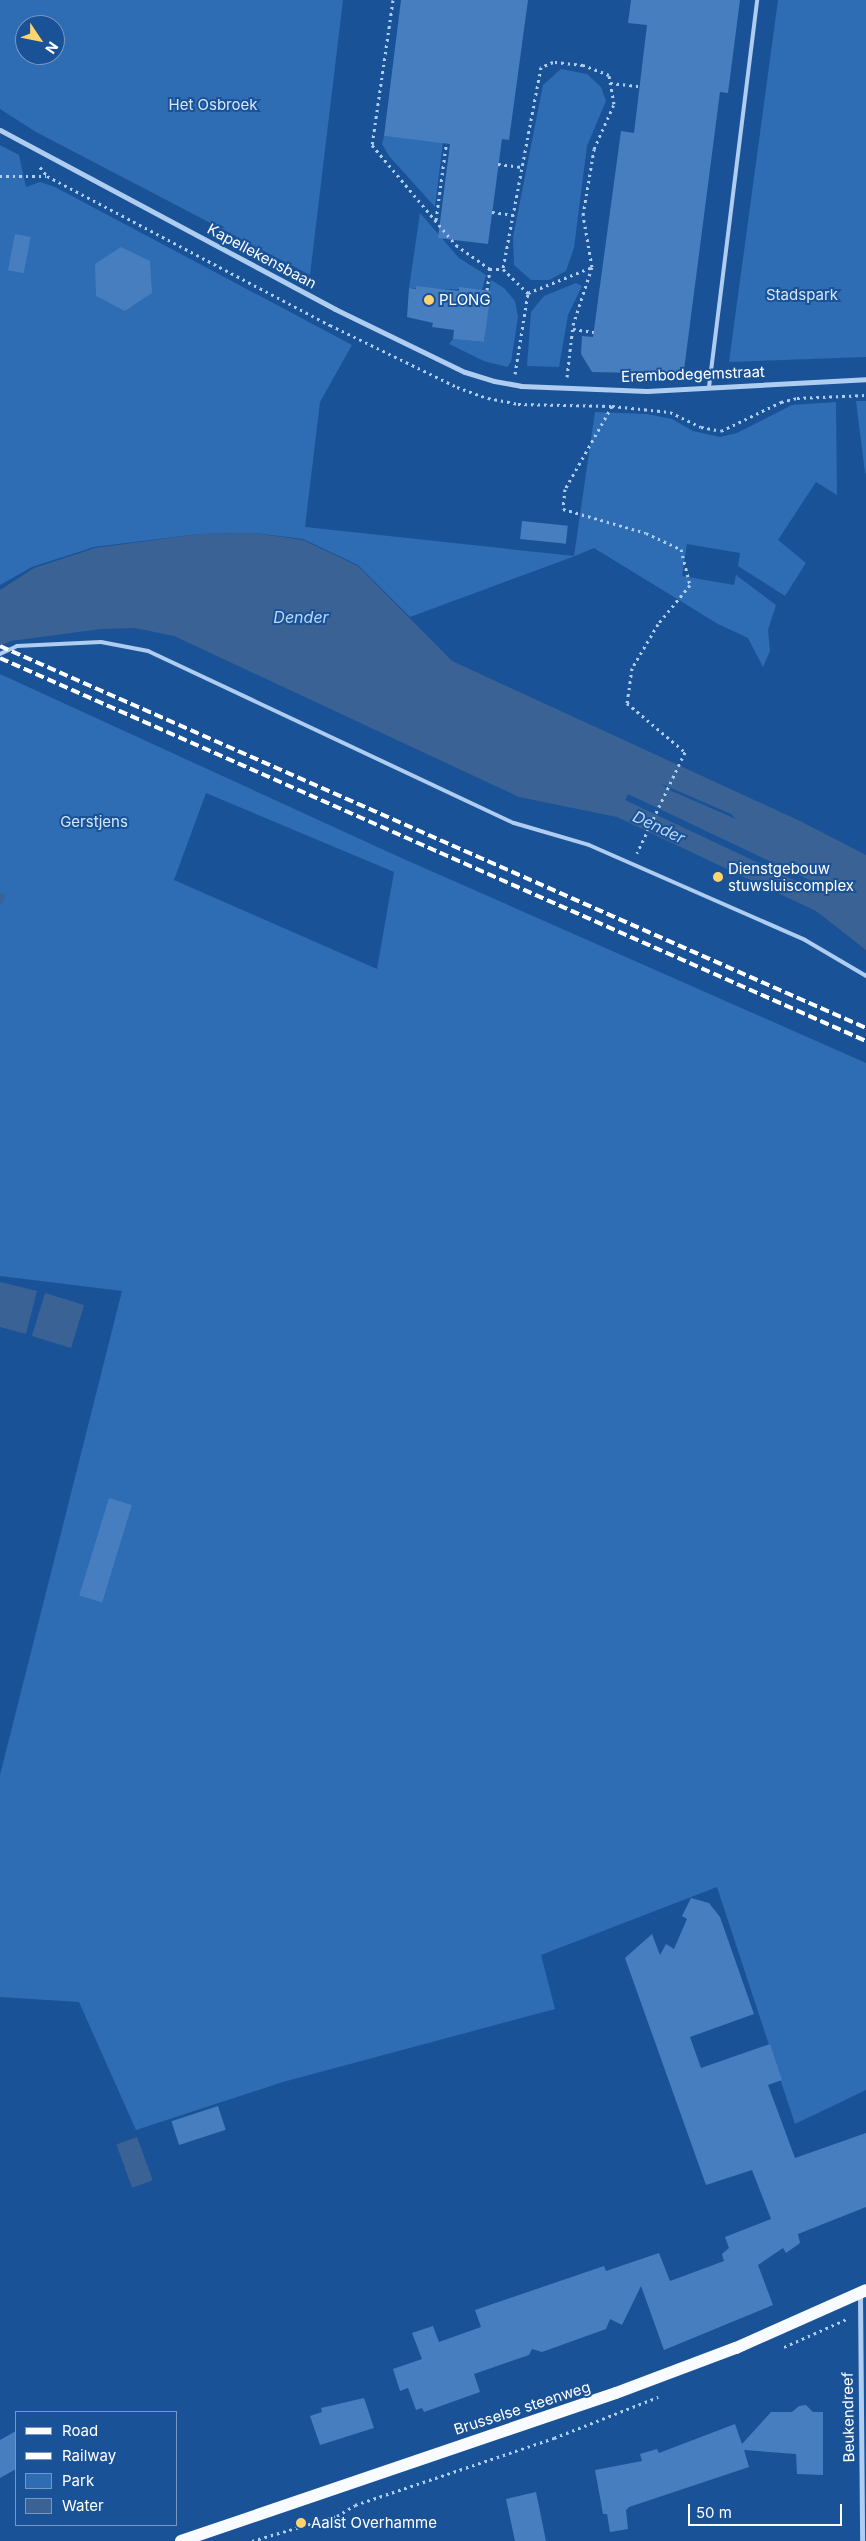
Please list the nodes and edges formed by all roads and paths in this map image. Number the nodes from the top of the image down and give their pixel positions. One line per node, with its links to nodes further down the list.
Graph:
1 (393, 0): 13 (path)
2 (758, 0): 24 (lane)
3 (610, 83): 4 (path); 8 (path); 14 (path)
4 (640, 86)
5 (0, 130): 22 (street, Kapellekensbaan)
6 (446, 146): 13 (path)
7 (498, 164): 8 (path)
8 (522, 167): 12 (path)
9 (0, 176): 10 (path)
10 (47, 176)
11 (492, 212): 12 (path)
12 (513, 215): 16 (path)
13 (436, 220): 15 (path)
14 (592, 267): 18 (path); 19 (path)
15 (490, 269): 16 (path); 17 (path)
16 (502, 269): 18 (path)
17 (487, 290)
18 (528, 293): 22 (path)
19 (573, 328): 20 (path); 25 (path)
20 (594, 332)
21 (866, 379): 24 (street, Erembodegemstraat)
22 (513, 384): 23 (street, Kapellekensbaan)
23 (521, 386): 25 (street, Erembodegemstraat)
24 (709, 387): 25 (street, Erembodegemstraat)
25 (566, 388)
26 (866, 395): 28 (path)
27 (612, 406): 30 (path)
28 (764, 411)
29 (0, 654): 30 (lane)
30 (632, 863): 31 (lane)
31 (866, 976)
32 (863, 2291): 33 (street, Beukendreef); 36 (main road, Brusselse steenweg)
33 (859, 2314): 34 (path); 38 (street, Beukendreef)
34 (777, 2350)
35 (666, 2394): 37 (path)
36 (181, 2541)
37 (252, 2541)
38 (862, 2541)

